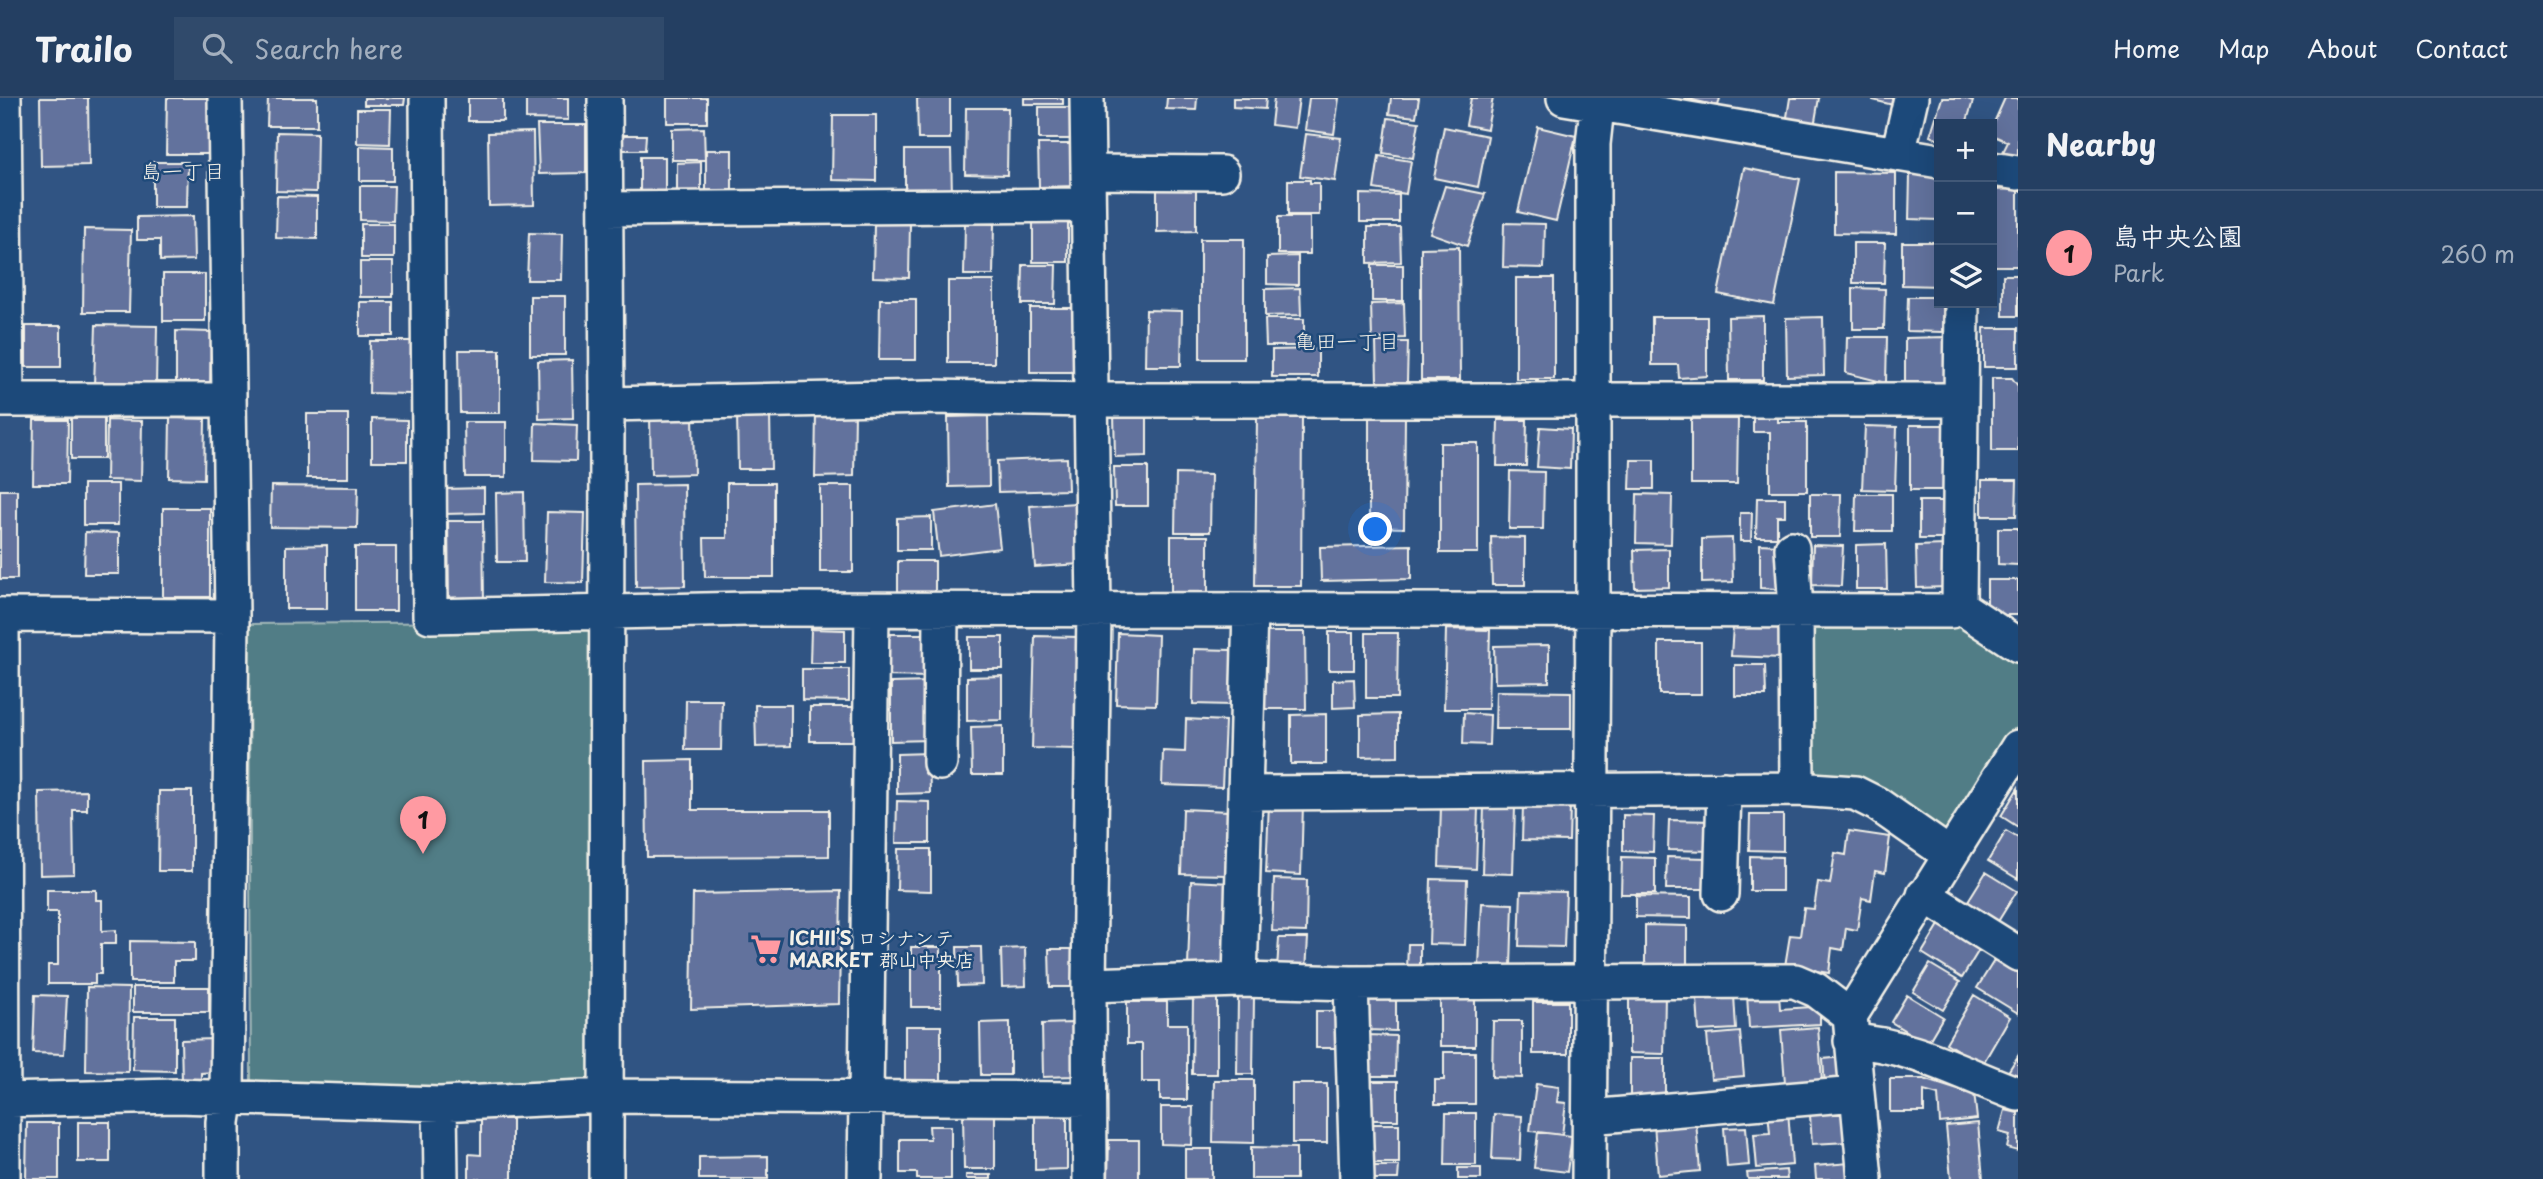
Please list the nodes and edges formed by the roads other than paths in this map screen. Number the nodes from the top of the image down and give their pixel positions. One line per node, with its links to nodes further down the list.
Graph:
1 (4, 98): 19 (street)
2 (225, 98): 20 (street)
3 (427, 98): 32 (street)
4 (605, 98): 16 (street)
5 (1087, 98): 12 (street)
6 (1564, 98): 8 (street)
7 (1911, 98): 9 (street)
8 (1597, 102): 9 (street); 18 (street)
9 (1898, 153): 10 (street)
10 (1934, 160)
11 (1997, 170): 14 (street)
12 (1088, 172): 13 (street); 15 (street)
13 (1222, 173)
14 (2018, 173)
15 (1088, 205): 16 (street); 21 (street)
16 (606, 209): 23 (street)
17 (1962, 308): 22 (street)
18 (1592, 398): 21 (street); 22 (street); 30 (street)
19 (3, 400): 20 (street)
20 (228, 400): 34 (street)
21 (1091, 400): 23 (street); 26 (street)
22 (1960, 400): 25 (street)
23 (607, 404): 32 (street)
24 (1791, 548): 31 (street)
25 (1959, 606): 31 (street); 35 (street)
26 (1094, 610): 27 (street); 29 (street); 49 (street)
27 (1250, 610): 30 (street); 41 (street)
28 (872, 611): 29 (street); 32 (street); 56 (street)
29 (941, 611): 37 (street)
30 (1593, 611): 31 (street); 40 (street)
31 (1796, 611): 39 (street)
32 (606, 613): 54 (street)
33 (1, 615): 34 (street); 57 (street)
34 (232, 616): 53 (street)
35 (2018, 645)
36 (2016, 756): 42 (street)
37 (940, 763)
38 (1724, 789): 39 (street); 40 (street); 43 (street)
39 (1797, 789): 42 (street)
40 (1591, 791): 41 (street); 47 (street)
41 (1245, 793): 46 (street)
42 (1950, 855): 44 (street)
43 (1721, 894)
44 (1924, 895): 45 (street); 50 (street)
45 (2018, 954)
46 (1240, 980): 48 (street); 49 (street)
47 (1590, 981): 48 (street); 50 (street); 59 (street)
48 (1351, 983): 66 (street)
49 (1089, 985): 55 (street)
50 (1851, 1028): 51 (street); 52 (street)
51 (1856, 1094): 59 (street); 68 (street)
52 (2018, 1094)
53 (227, 1096): 57 (street); 58 (street); 61 (street)
54 (606, 1096): 56 (street); 58 (street); 63 (street)
55 (1089, 1098): 56 (street); 65 (street)
56 (864, 1099): 64 (street)
57 (1, 1100): 60 (street)
58 (440, 1104): 62 (street)
59 (1589, 1117): 67 (street)
60 (3, 1179)
61 (223, 1179)
62 (441, 1179)
63 (606, 1179)
64 (865, 1179)
65 (1090, 1179)
66 (1357, 1179)
67 (1589, 1179)
68 (1865, 1179)

